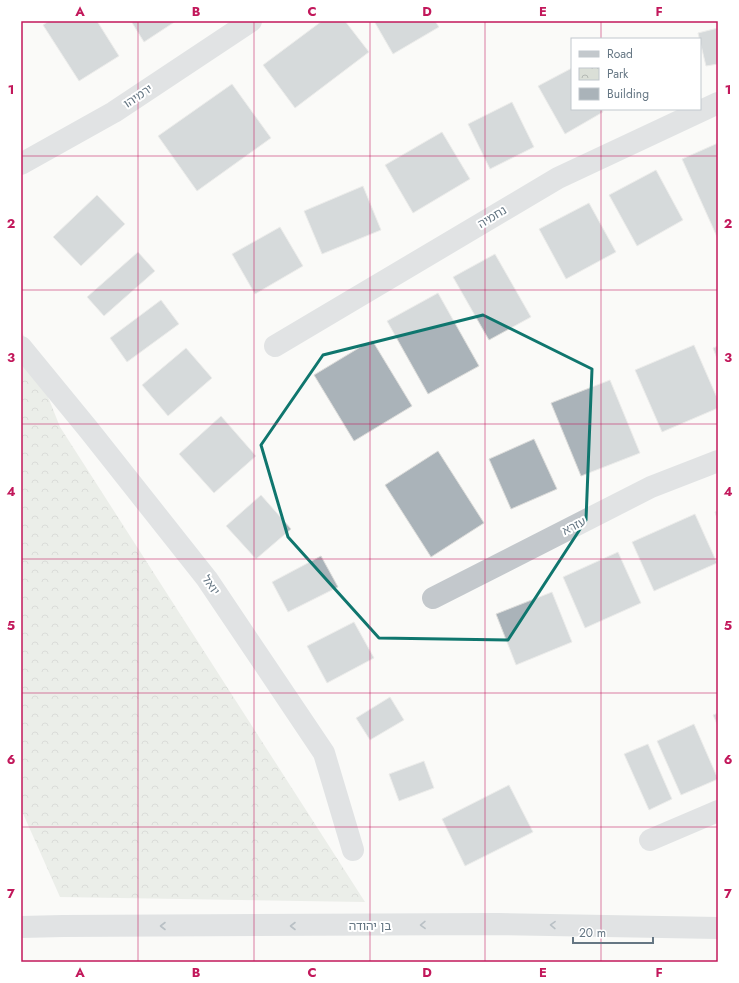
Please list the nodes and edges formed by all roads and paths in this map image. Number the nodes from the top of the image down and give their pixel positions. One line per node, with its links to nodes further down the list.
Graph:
1 (251, 21): 3 (street, ירמיהו)
2 (718, 104): 4 (street, נחמיה)
3 (21, 164)
4 (275, 346)
5 (21, 347): 10 (street, יואל)
6 (718, 461): 7 (street, עזרא)
7 (432, 598)
8 (718, 810): 9 (street)
9 (650, 840)
10 (353, 850)
11 (21, 927): 12 (street, בן יהודה, one-way to 11)
12 (718, 928)

